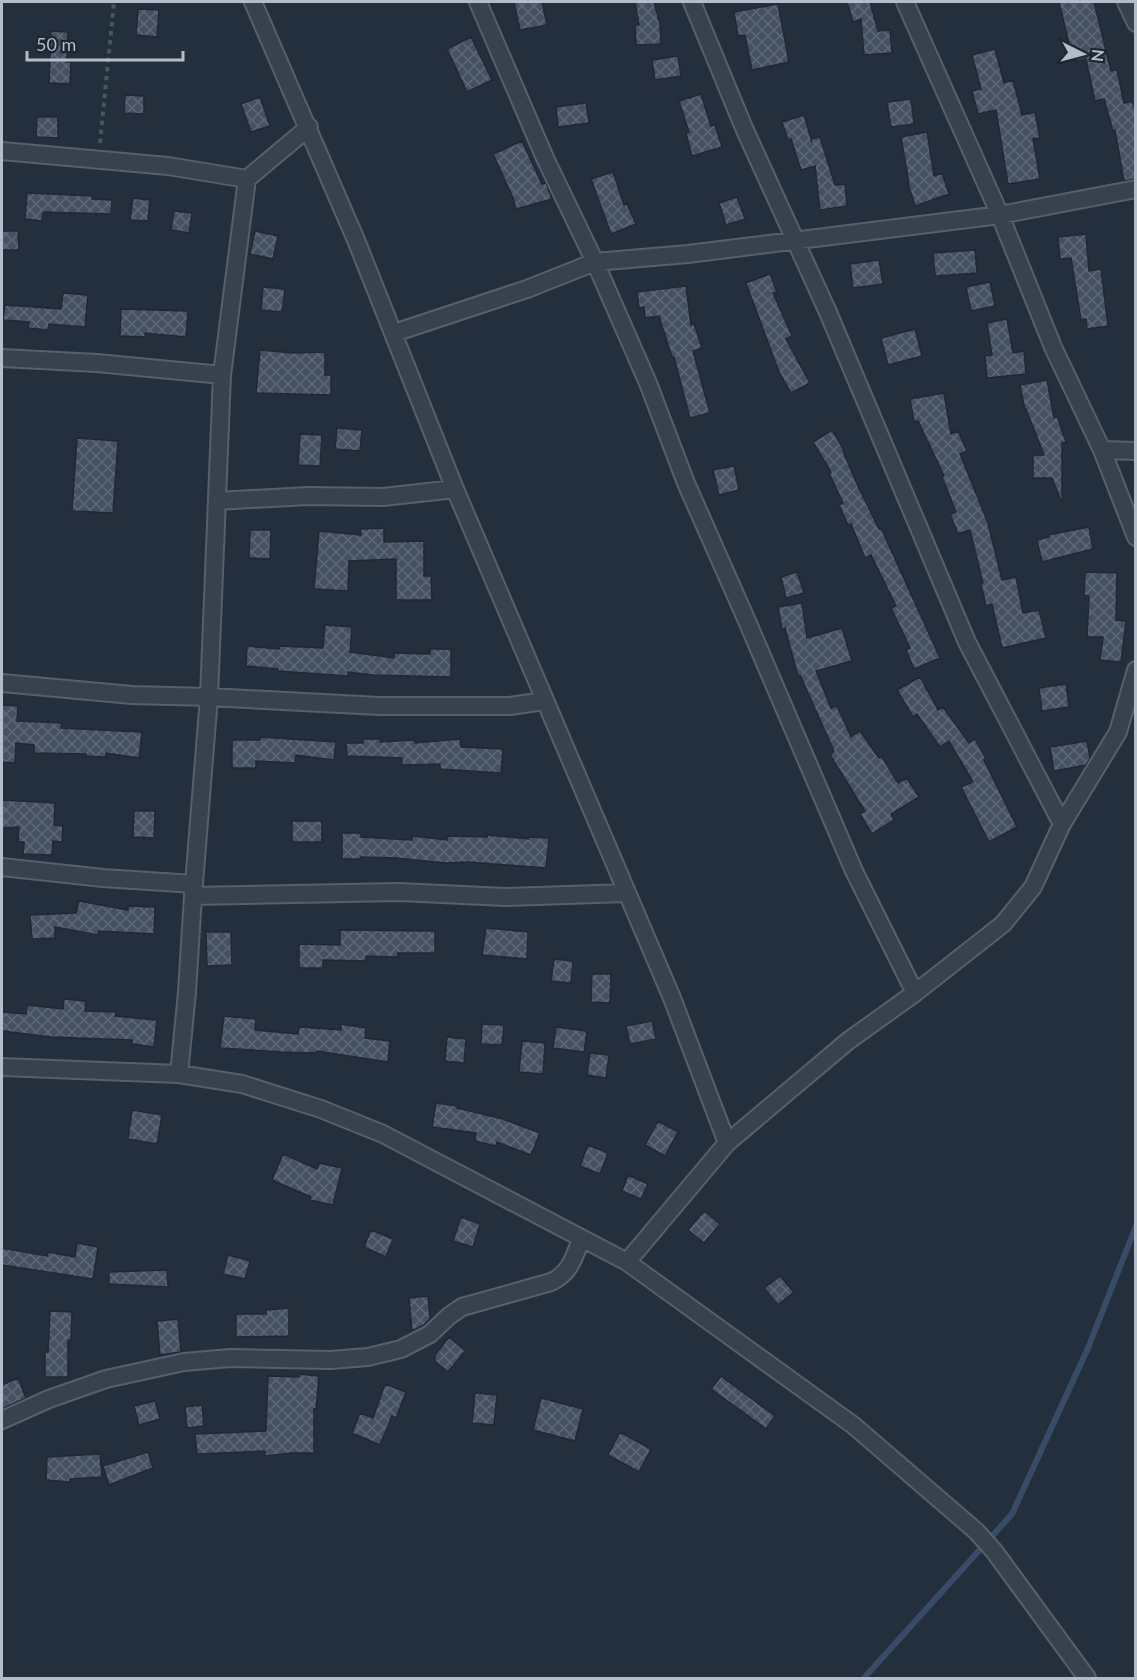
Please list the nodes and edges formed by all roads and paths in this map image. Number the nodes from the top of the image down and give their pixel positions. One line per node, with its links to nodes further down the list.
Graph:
1 (114, 2): 10 (path)
2 (253, 2): 8 (street)
3 (478, 2): 15 (street)
4 (692, 2): 14 (street)
5 (904, 2): 13 (street)
6 (1126, 2): 7 (street)
7 (1136, 23)
8 (309, 127): 11 (street); 16 (street)
9 (2, 151): 10 (street)
10 (99, 159): 11 (street)
11 (247, 179): 18 (street)
12 (1136, 189): 13 (street)
13 (1000, 215): 14 (street); 19 (street)
14 (794, 239): 15 (street); 28 (street)
15 (596, 262): 16 (street); 32 (street)
16 (394, 333): 21 (street)
17 (2, 358): 18 (street)
18 (222, 375): 22 (street)
19 (1102, 450): 20 (street); 23 (street)
20 (1136, 451)
21 (455, 489): 22 (street); 27 (street)
22 (217, 501): 26 (street)
23 (1136, 537)
24 (1136, 670): 28 (street)
25 (2, 683): 26 (street)
26 (209, 697): 27 (street); 30 (street)
27 (544, 700): 31 (street)
28 (1062, 824): 32 (street)
29 (2, 867): 30 (street)
30 (193, 890): 31 (street); 34 (street)
31 (626, 893): 35 (street)
32 (915, 993): 35 (street)
33 (2, 1067): 34 (street)
34 (179, 1074): 36 (street)
35 (727, 1143): 37 (street)
36 (581, 1239): 37 (street); 38 (street)
37 (627, 1262): 39 (street)
38 (2, 1420)
39 (1087, 1678)

